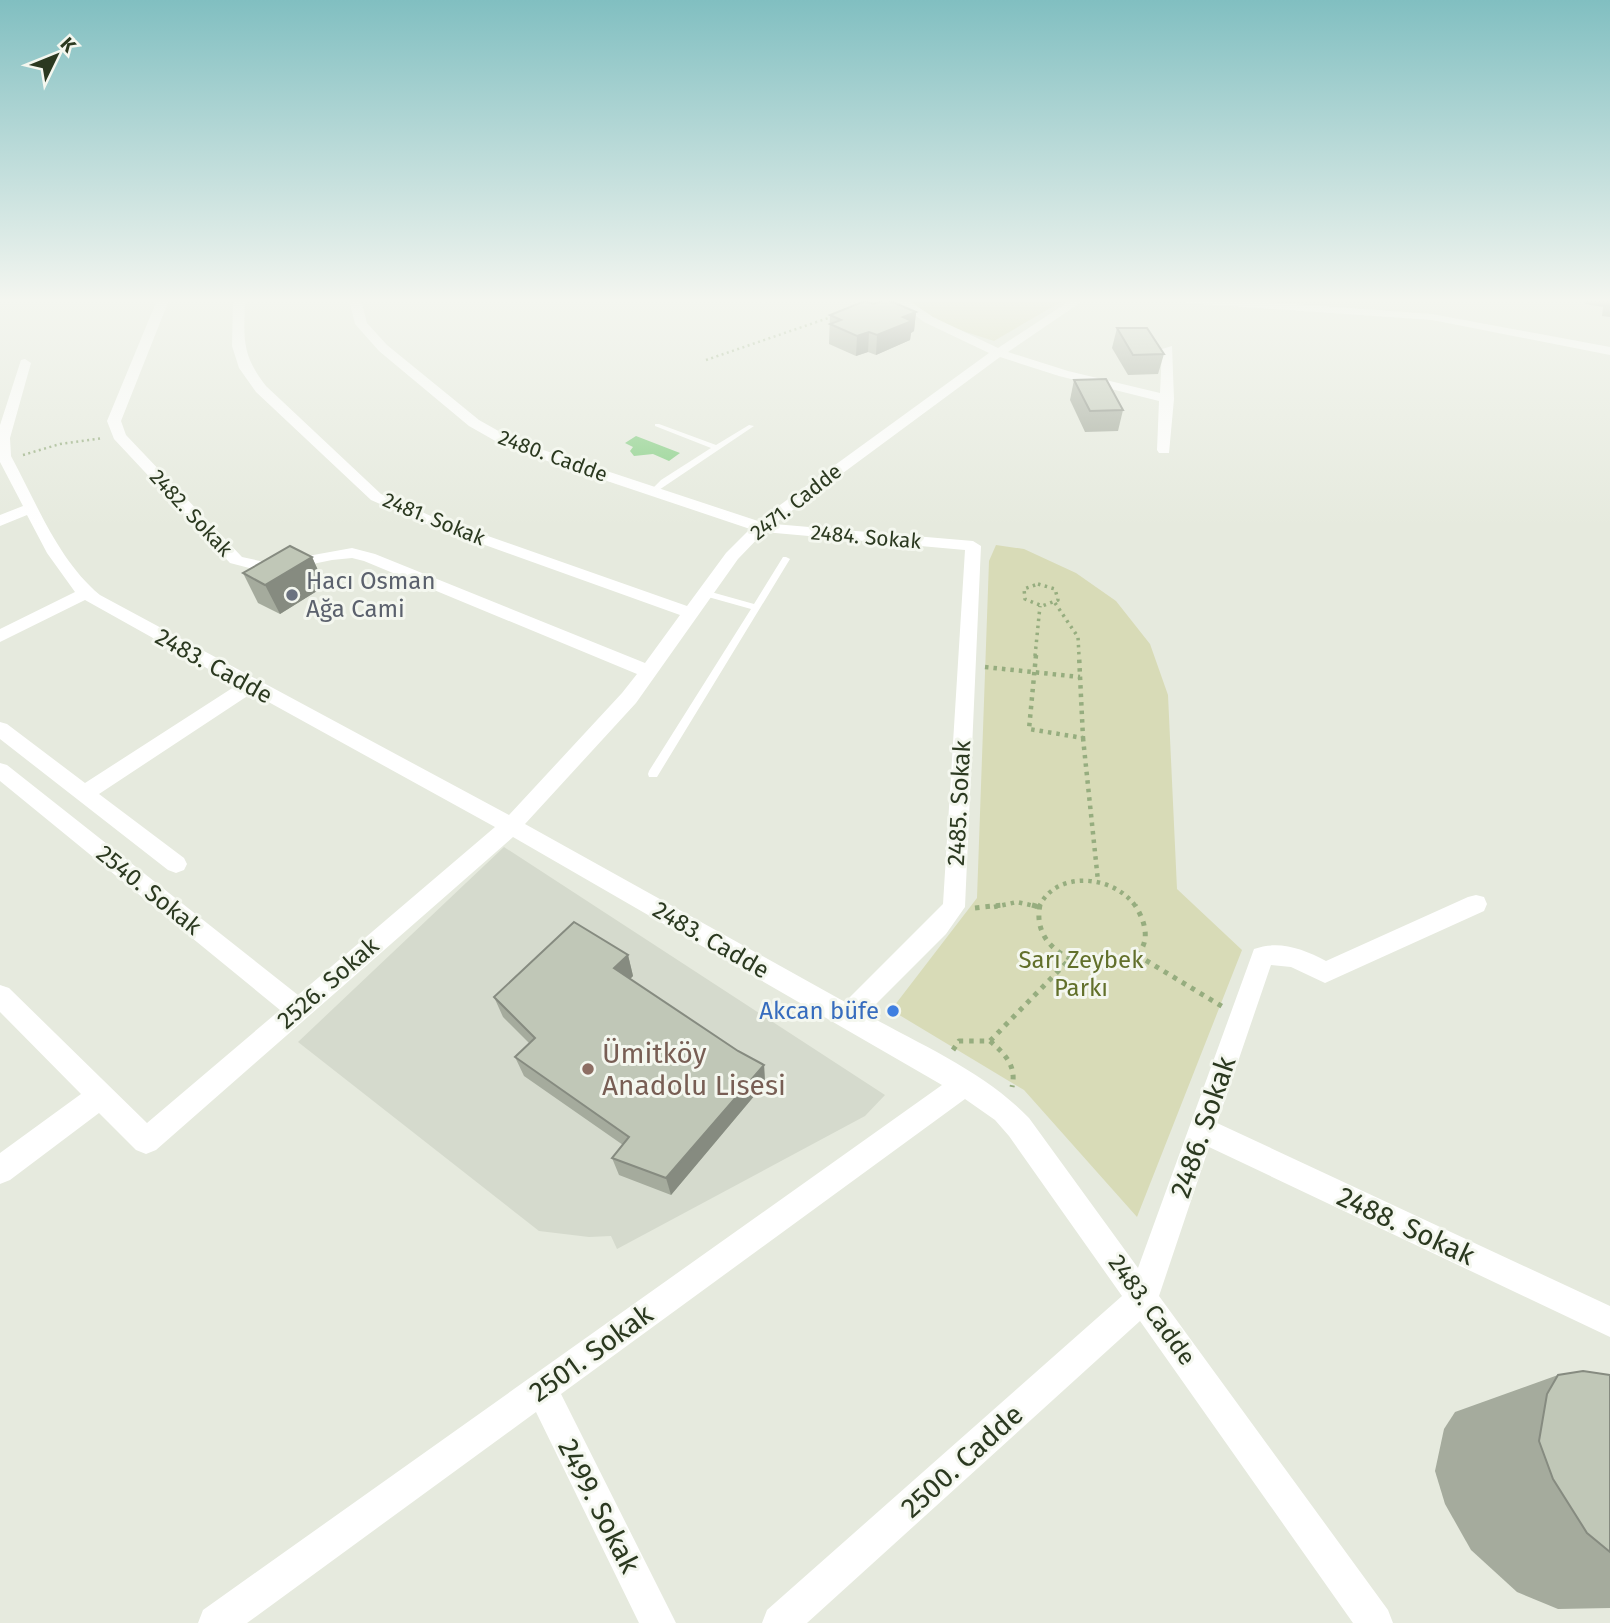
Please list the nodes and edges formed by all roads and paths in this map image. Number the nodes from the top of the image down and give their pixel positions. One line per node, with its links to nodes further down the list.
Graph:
1 (21, 376): 14 (street)
2 (132, 376): 11 (street)
3 (250, 376): 26 (street, 2481. Sokak)
4 (416, 376): 15 (street, 2480. Cadde)
5 (966, 376): 18 (street, 2471. Cadde)
6 (1076, 376): 8 (street)
7 (1167, 376): 8 (street)
8 (1167, 399): 13 (street)
9 (657, 425): 12 (lane)
10 (751, 426): 12 (lane)
11 (119, 436): 14 (path); 29 (street, 2482. Sokak)
12 (717, 448): 15 (lane)
13 (1164, 450)
14 (3, 454): 16 (street, 2483. Cadde)
15 (653, 492): 18 (street, 2480. Cadde)
16 (31, 508): 17 (street); 21 (street, 2483. Cadde)
17 (0, 521)
18 (760, 527): 19 (street, 2484. Sokak); 22 (street, 2471. Cadde)
19 (973, 546): 28 (street, 2485. Sokak)
20 (786, 559): 25 (lane)
21 (86, 593): 27 (street); 32 (street, 2483. Cadde)
22 (704, 593): 25 (lane); 26 (street, 2471. Cadde)
23 (1055, 603): 24 (path); 24 (path); 31 (path)
24 (1040, 606): 30 (path)
25 (754, 607): 36 (lane)
26 (691, 612): 29 (street, 2471. Cadde)
27 (0, 636)
28 (967, 665): 30 (path); 42 (street, 2485. Sokak)
29 (649, 672): 38 (street, 2471. Cadde)
30 (1034, 672): 31 (path); 34 (path)
31 (1080, 677): 34 (path)
32 (249, 686): 37 (street); 38 (street, 2483. Cadde)
33 (0, 729): 37 (street)
34 (1083, 738): 40 (path)
35 (0, 770): 47 (street, 2540. Sokak)
36 (653, 774)
37 (84, 793): 39 (street)
38 (511, 826): 47 (street, 2526. Sokak); 48 (street, 2483. Cadde)
39 (176, 863)
40 (1098, 881): 43 (path); 44 (path)
41 (1476, 904): 49 (street, 2486. Sokak)
42 (954, 907): 43 (path); 48 (street)
43 (1039, 907): 45 (path)
44 (1137, 955): 45 (path); 49 (path)
45 (1070, 959): 50 (path)
46 (0, 996): 53 (street)
47 (298, 1010): 53 (street, 2526. Sokak)
48 (847, 1017): 51 (street, 2483. Cadde)
49 (1241, 1018): 55 (street, 2486. Sokak)
50 (990, 1041): 51 (path); 54 (path)
51 (938, 1068): 52 (street, 2483. Cadde)
52 (965, 1084): 54 (street, 2483. Cadde); 59 (street, 2501. Sokak)
53 (100, 1096): 56 (street)
54 (1004, 1111): 57 (street, 2483. Cadde)
55 (1202, 1130): 57 (street, 2486. Sokak); 58 (street, 2488. Sokak)
56 (0, 1170)
57 (1143, 1298): 62 (street, 2500. Cadde); 63 (street, 2483. Cadde)
58 (1610, 1322)
59 (541, 1390): 60 (street, 2501. Sokak); 61 (street, 2499. Sokak)
60 (216, 1623)
61 (658, 1623)
62 (780, 1623)
63 (1374, 1623)

